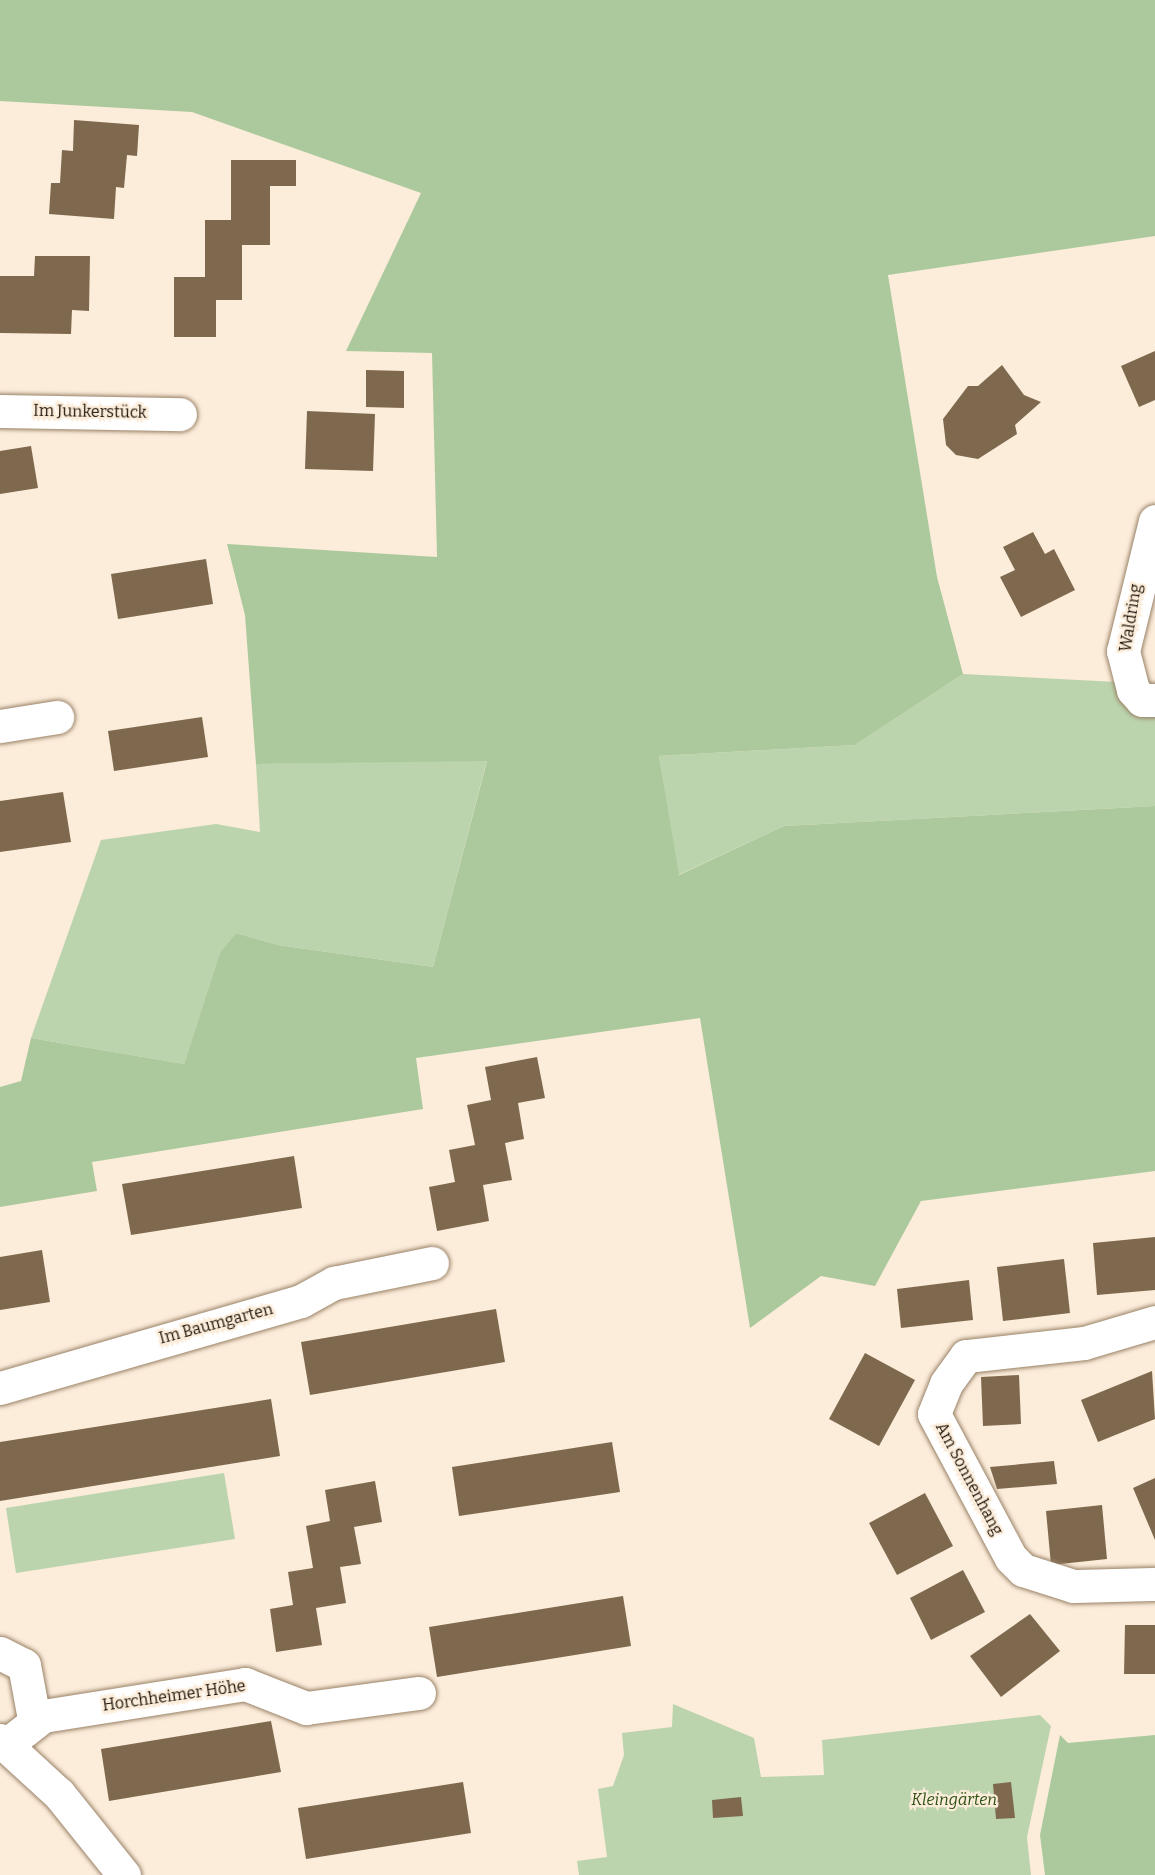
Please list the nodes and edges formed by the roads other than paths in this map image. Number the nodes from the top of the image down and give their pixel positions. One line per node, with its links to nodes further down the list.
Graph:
1 (0, 411): 2 (street, Im Junkerstück)
2 (180, 414)
3 (1155, 521): 4 (street, Waldring)
4 (1155, 700)
5 (57, 717): 6 (street)
6 (0, 726)
7 (432, 1263): 9 (street, Im Baumgarten)
8 (1155, 1322): 10 (street, Am Sonnenhang)
9 (0, 1388)
10 (1155, 1584)
11 (0, 1653): 13 (street)
12 (419, 1693): 13 (street, Horchheimer Höhe)
13 (34, 1719): 14 (street)
14 (3, 1743): 15 (street)
15 (124, 1875)

